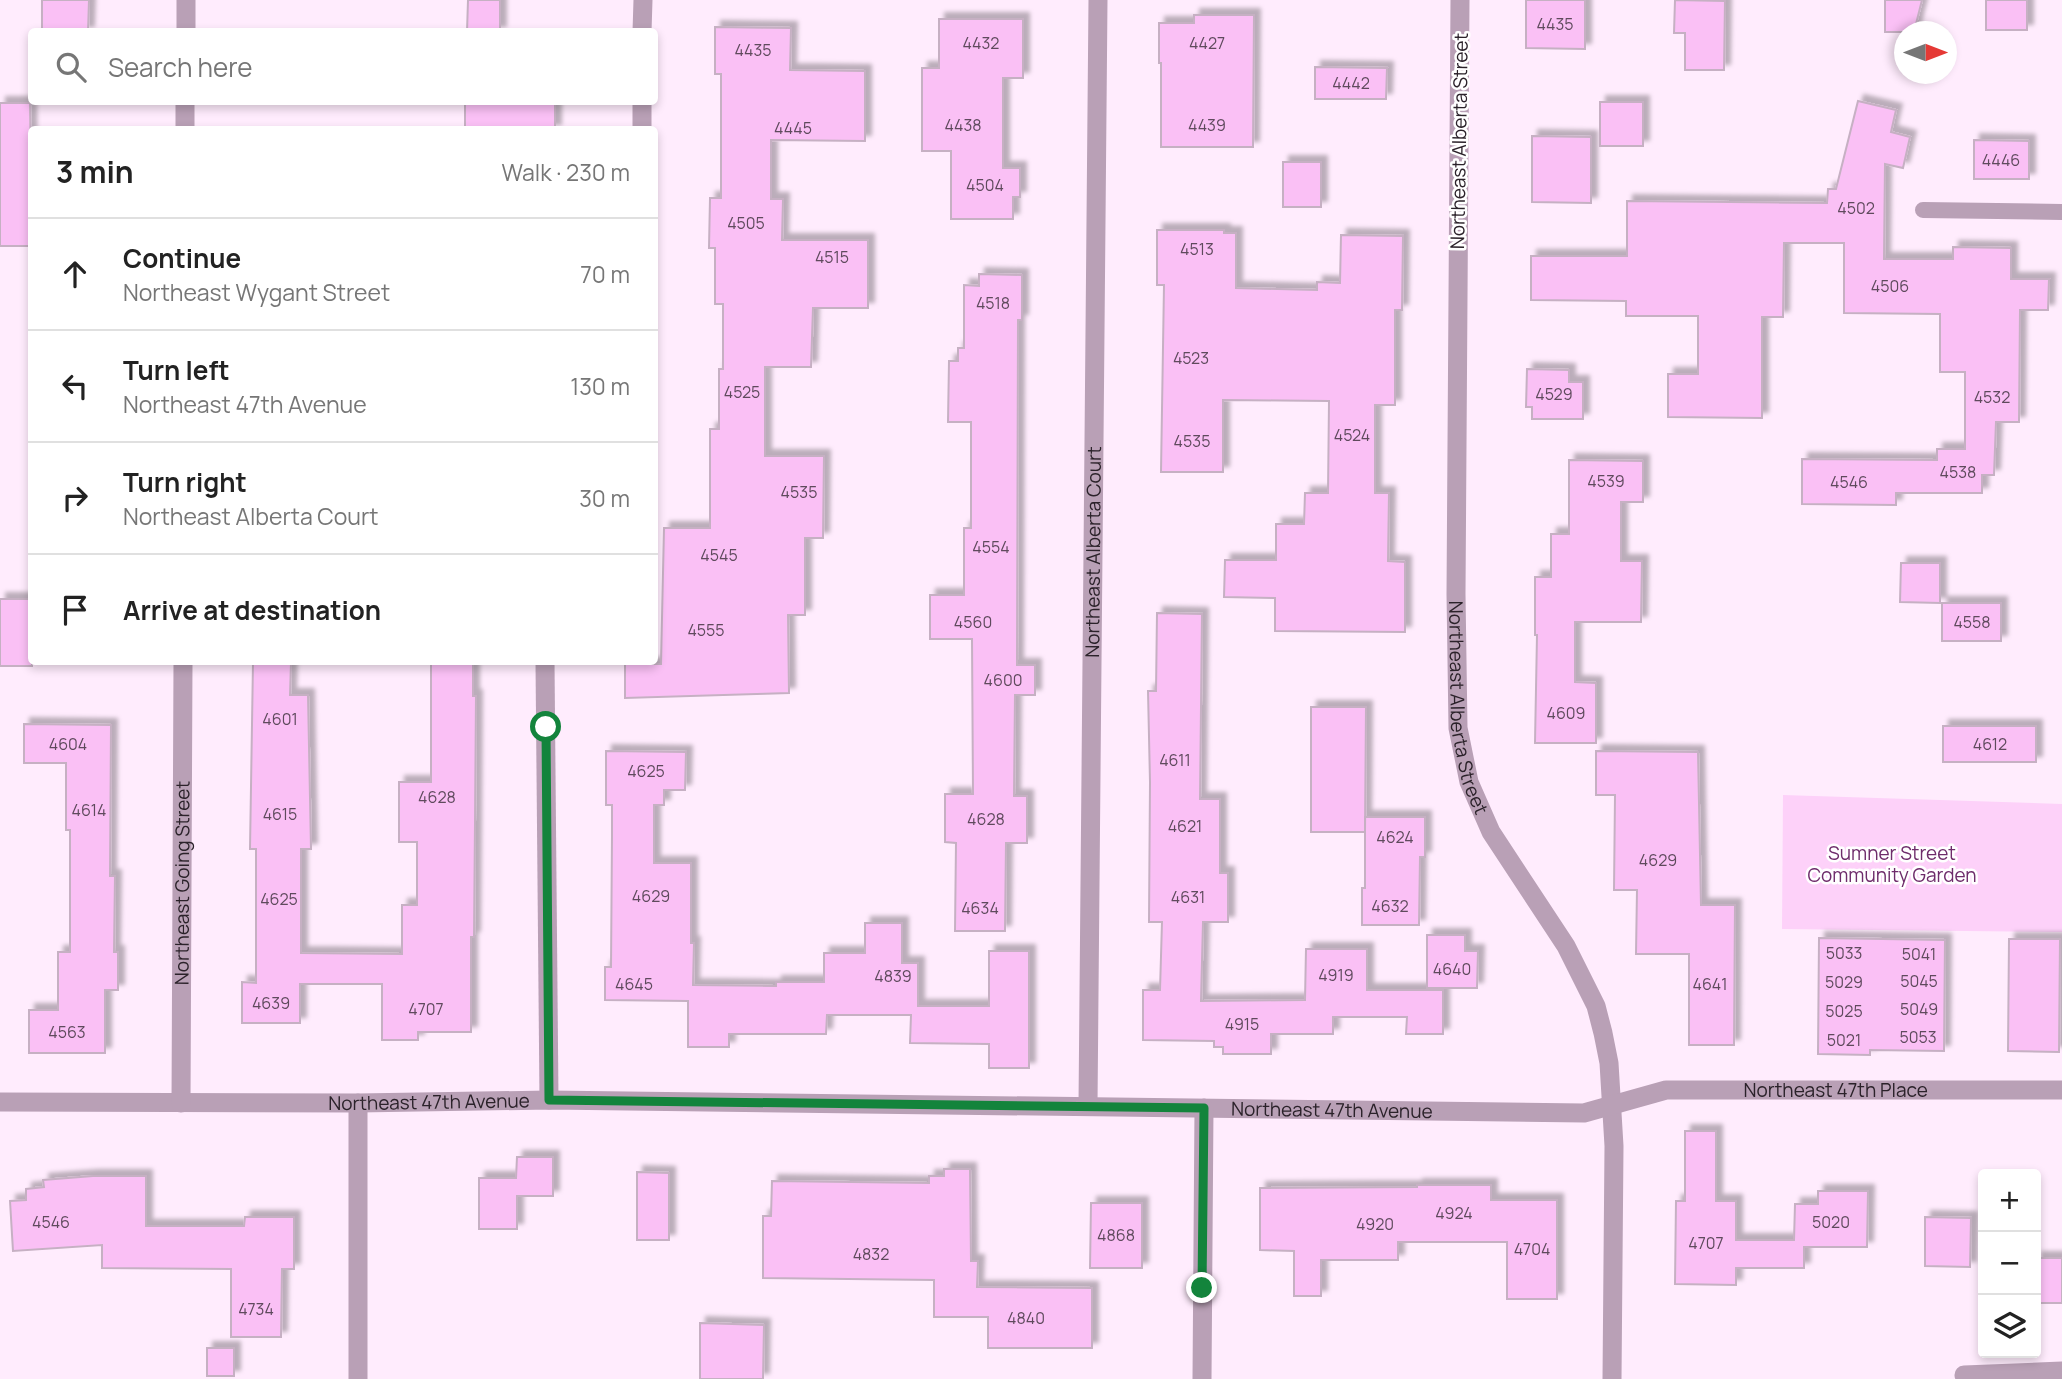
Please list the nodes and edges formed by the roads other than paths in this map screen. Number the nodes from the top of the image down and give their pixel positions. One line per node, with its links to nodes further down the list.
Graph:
1 (186, 0): 5 (street)
2 (643, 0): 6 (street)
3 (1098, 0): 20 (street, Northeast Alberta Court)
4 (1461, 0): 21 (street, Northeast Alberta Street)
5 (186, 28)
6 (642, 28)
7 (186, 105): 9 (street)
8 (642, 105): 10 (street)
9 (185, 126)
10 (642, 126)
11 (1923, 210): 12 (lane)
12 (2062, 212)
13 (183, 665): 18 (street, Northeast Going Street)
14 (545, 665): 16 (street)
15 (2062, 1090): 21 (street, Northeast 47th Place)
16 (549, 1100): 19 (street, Northeast 47th Avenue); 20 (street, Northeast 47th Avenue)
17 (0, 1102): 18 (street, Northeast 47th Avenue)
18 (181, 1103): 19 (street, Northeast 47th Avenue)
19 (358, 1103): 25 (street)
20 (1088, 1105): 22 (street, Northeast 47th Avenue)
21 (1613, 1105): 22 (street, Northeast 47th Avenue); 27 (street, Northeast Alberta Street)
22 (1204, 1108): 26 (street)
23 (2062, 1371): 24 (street)
24 (1964, 1375)
25 (358, 1379)
26 (1202, 1379)
27 (1612, 1379)

